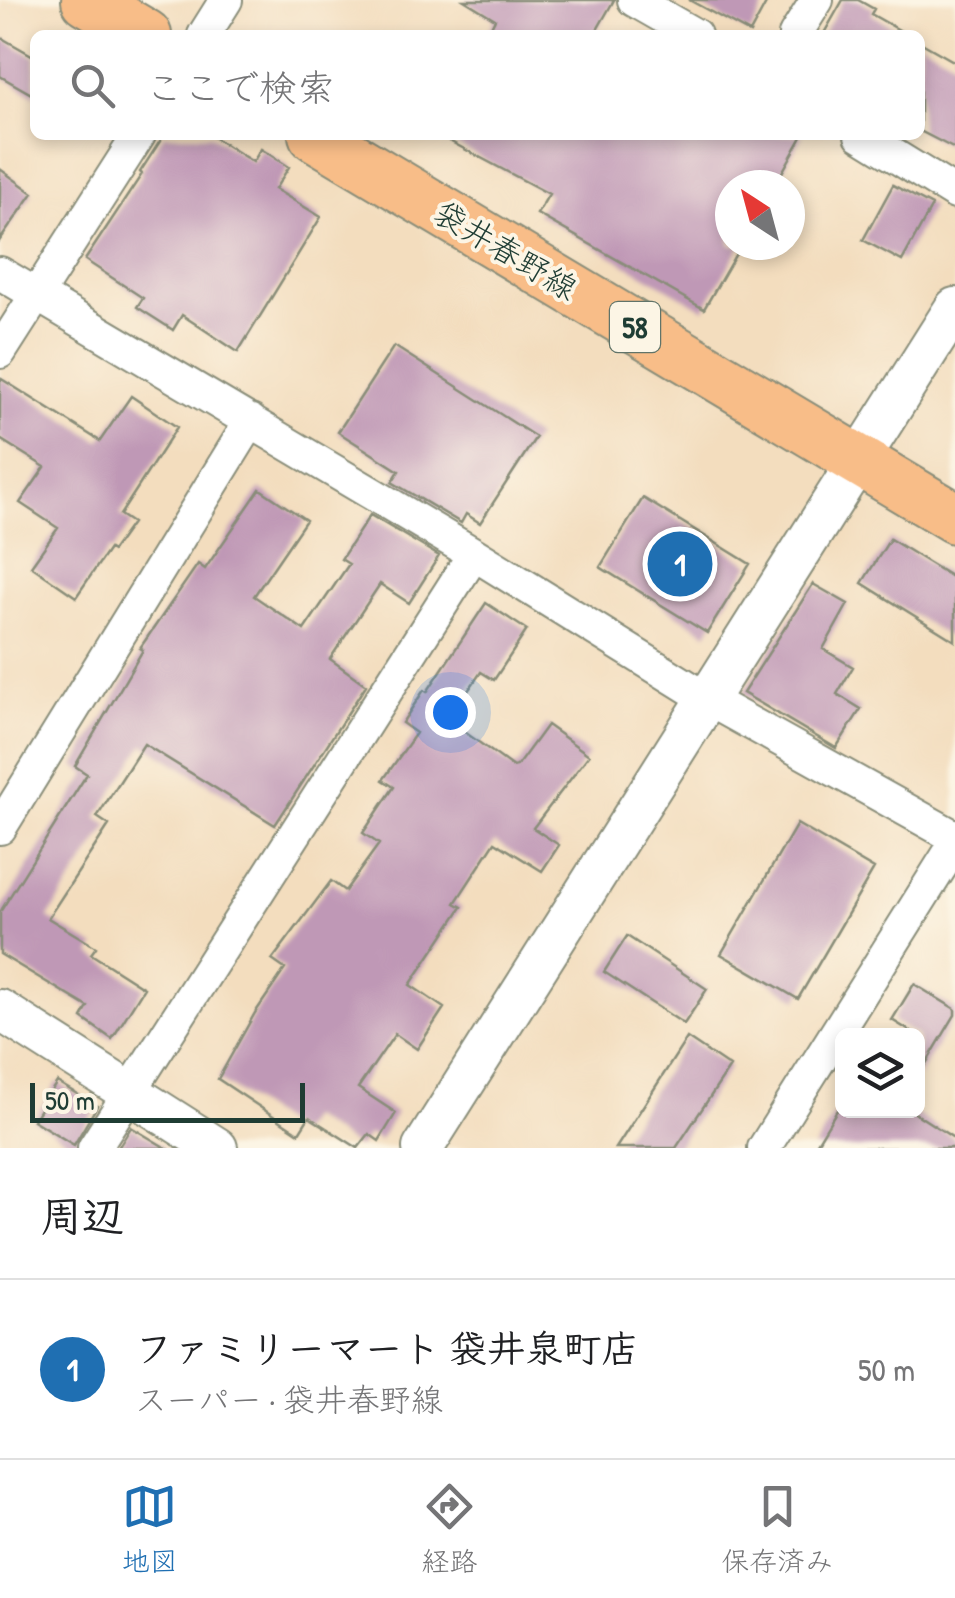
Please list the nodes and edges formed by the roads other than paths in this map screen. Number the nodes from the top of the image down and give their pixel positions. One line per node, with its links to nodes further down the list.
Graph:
1 (87, 0): 5 (main road)
2 (226, 0): 6 (street)
3 (634, 0): 7 (street)
4 (818, 0): 8 (street)
5 (138, 30)
6 (207, 30)
7 (685, 30)
8 (799, 30)
9 (137, 140): 14 (street)
10 (322, 140): 18 (main road, 袋井春野線 / 58)
11 (869, 140): 12 (street)
12 (955, 193)
13 (0, 273): 14 (street)
14 (36, 295): 16 (street); 17 (street)
15 (955, 308): 18 (street)
16 (0, 352)
17 (251, 421): 20 (street); 22 (street)
18 (860, 462): 19 (main road, 袋井春野線 / 58); 21 (street)
19 (955, 518)
20 (474, 554): 21 (street); 25 (street)
21 (709, 700): 23 (street); 28 (street)
22 (0, 828)
23 (955, 840): 29 (street)
24 (0, 1010): 25 (street)
25 (130, 1090): 26 (street); 27 (street)
26 (94, 1148)
27 (218, 1148)
28 (422, 1148)
29 (764, 1148)

